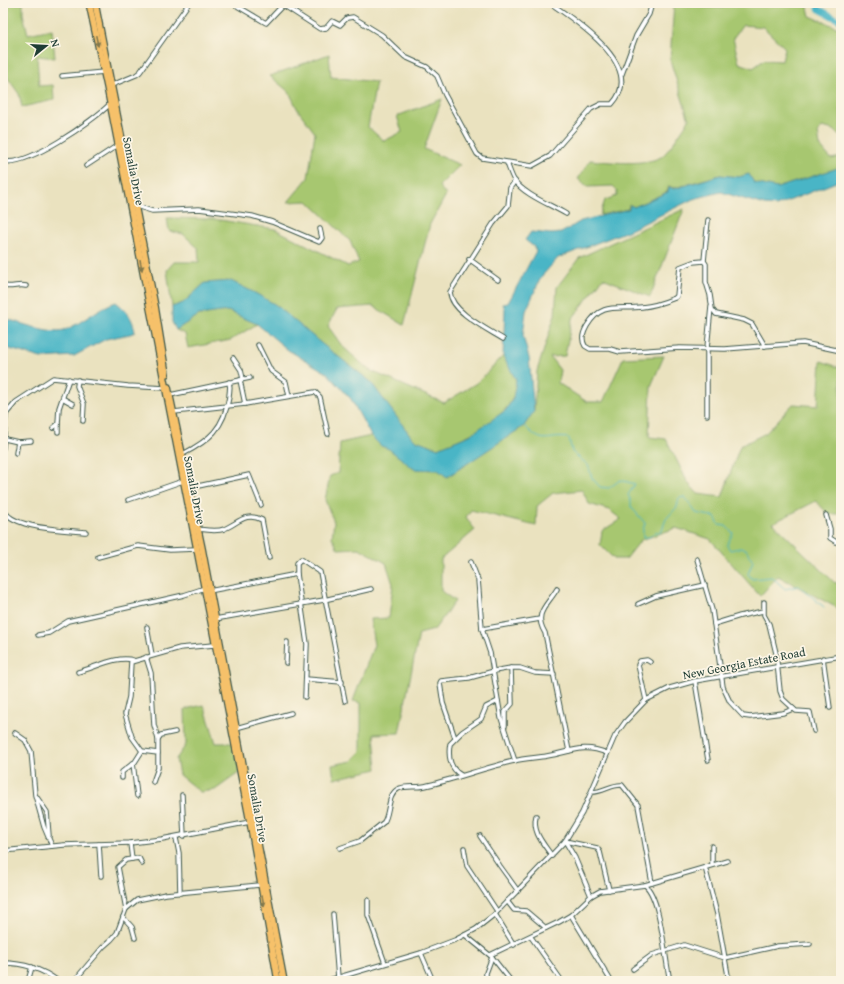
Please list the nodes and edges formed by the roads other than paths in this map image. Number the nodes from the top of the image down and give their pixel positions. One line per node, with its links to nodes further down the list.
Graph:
1 (89, 3): 7 (main road, Somalia Drive, one-way to 7)
2 (95, 3): 10 (main road, Somalia Drive)
3 (189, 3): 10 (street)
4 (232, 3): 14 (street)
5 (550, 3): 8 (street)
6 (652, 3): 8 (street)
7 (104, 72): 9 (street); 11 (main road, Somalia Drive)
8 (622, 75): 14 (street)
9 (62, 76)
10 (112, 85): 17 (main road, Somalia Drive)
11 (110, 104): 12 (main road, Somalia Drive); 13 (street)
12 (118, 145): 15 (street); 38 (main road, Somalia Drive, one-way to 38)
13 (3, 161)
14 (507, 163): 16 (street)
15 (86, 166)
16 (515, 181): 18 (street); 21 (street)
17 (136, 206): 20 (street); 39 (main road, Somalia Drive)
18 (566, 214)
19 (708, 220): 22 (street)
20 (320, 229)
21 (469, 259): 23 (street); 27 (street)
22 (704, 261): 26 (street); 30 (street)
23 (498, 280)
24 (3, 286): 25 (street)
25 (26, 286)
26 (711, 307): 29 (street); 30 (street)
27 (503, 339)
28 (258, 345): 40 (street)
29 (765, 346): 30 (street); 31 (street)
30 (707, 348): 47 (street)
31 (841, 351)
32 (233, 358): 35 (street)
33 (250, 378): 35 (street)
34 (69, 379): 36 (street); 41 (street); 46 (street)
35 (241, 379): 37 (street); 43 (street)
36 (78, 380): 38 (street); 48 (street)
37 (229, 382): 39 (street); 44 (street)
38 (165, 388): 59 (main road, Somalia Drive)
39 (170, 395): 45 (main road, Somalia Drive)
40 (289, 396): 43 (street); 52 (street)
41 (64, 399): 42 (street); 49 (street)
42 (73, 404)
43 (245, 404): 44 (street)
44 (228, 406): 45 (street); 58 (street)
45 (174, 412): 58 (main road, Somalia Drive)
46 (4, 415): 53 (street)
47 (707, 415)
48 (84, 421)
49 (58, 424): 50 (street); 51 (street)
50 (53, 428)
51 (58, 432)
52 (328, 434)
53 (5, 439): 55 (street); 56 (street)
54 (31, 441): 55 (street)
55 (18, 442): 57 (street)
56 (3, 448)
57 (16, 453)
58 (183, 454): 60 (main road, Somalia Drive)
59 (183, 481): 61 (street); 68 (main road, Somalia Drive)
60 (189, 488): 62 (street); 65 (main road, Somalia Drive)
61 (128, 500)
62 (261, 505)
63 (3, 509): 66 (street)
64 (826, 515): 67 (street)
65 (198, 529): 70 (street); 75 (main road, Somalia Drive)
66 (86, 532)
67 (841, 545)
68 (196, 549): 69 (street); 75 (main road, Somalia Drive)
69 (98, 556)
70 (270, 558)
71 (697, 559): 74 (street)
72 (471, 562): 87 (street)
73 (298, 574): 75 (street); 78 (street); 80 (street)
74 (705, 585): 81 (street); 85 (street)
75 (207, 589): 83 (main road, Somalia Drive); 88 (street); 90 (main road, Somalia Drive)
76 (371, 589): 78 (street)
77 (557, 589): 84 (street)
78 (324, 600): 80 (street); 106 (street)
79 (764, 602): 82 (street)
80 (303, 603): 83 (street); 104 (street)
81 (638, 604)
82 (763, 611): 85 (street); 98 (street)
83 (215, 619): 114 (main road, Somalia Drive)
84 (540, 619): 87 (street); 102 (street)
85 (714, 624): 103 (street)
86 (147, 627): 91 (street)
87 (482, 629): 100 (street)
88 (38, 635)
89 (287, 642): 97 (street)
90 (214, 644): 91 (street); 136 (main road, Somalia Drive)
91 (152, 655): 93 (street)
92 (841, 656): 94 (street, New Georgia Estate Road)
93 (146, 657): 95 (street); 120 (street)
94 (824, 658): 98 (street, New Georgia Estate Road); 111 (street)
95 (133, 660): 101 (street); 121 (street)
96 (650, 662): 108 (street)
97 (286, 663)
98 (778, 666): 103 (street, New Georgia Estate Road); 112 (street)
99 (511, 668): 100 (street); 102 (street); 115 (street)
100 (494, 671): 110 (street); 119 (street)
101 (78, 672)
102 (554, 674): 122 (street)
103 (721, 676): 105 (street, New Georgia Estate Road); 112 (street)
104 (306, 679): 106 (street); 107 (street)
105 (695, 680): 108 (street, New Georgia Estate Road); 125 (street)
106 (342, 682): 109 (street)
107 (305, 697)
108 (646, 700): 124 (street, New Georgia Estate Road)
109 (345, 701)
110 (498, 701): 115 (street); 119 (street)
111 (830, 708)
112 (793, 710): 116 (street)
113 (291, 713): 114 (street)
114 (236, 728): 189 (main road, Somalia Drive)
115 (504, 728): 126 (street)
116 (814, 731)
117 (176, 732): 120 (street)
118 (15, 733): 132 (street)
119 (455, 738): 128 (street)
120 (158, 739): 123 (street)
121 (142, 751): 123 (street); 127 (street)
122 (569, 752): 124 (street); 126 (street)
123 (158, 753): 130 (street)
124 (607, 753): 131 (street, New Georgia Estate Road)
125 (708, 760)
126 (515, 761): 128 (street)
127 (133, 763): 129 (street); 134 (street)
128 (461, 775): 146 (street)
129 (122, 778)
130 (153, 782)
131 (592, 792): 141 (street, New Georgia Estate Road); 156 (street)
132 (35, 795): 140 (street); 140 (street)
133 (182, 795): 137 (street)
134 (137, 796)
135 (536, 816): 149 (street)
136 (250, 822): 137 (street); 157 (main road, Somalia Drive)
137 (184, 836): 139 (street)
138 (480, 836): 160 (street)
139 (176, 838): 142 (street); 161 (street)
140 (50, 840): 144 (street)
141 (565, 841): 149 (street, New Georgia Estate Road); 159 (street); 162 (street)
142 (130, 843): 143 (street); 150 (street)
143 (99, 844): 144 (street); 155 (street)
144 (52, 846): 148 (street)
145 (712, 846): 153 (street)
146 (340, 848)
147 (464, 848): 166 (street)
148 (3, 850)
149 (552, 856): 160 (street, New Georgia Estate Road)
150 (132, 858): 152 (street); 165 (street)
151 (726, 861): 153 (street)
152 (142, 864)
153 (712, 864): 154 (street)
154 (705, 867): 156 (street); 179 (street)
155 (102, 876)
156 (652, 883): 158 (street)
157 (260, 885): 161 (street); 188 (main road, Somalia Drive, one-way to 188)
158 (645, 885): 159 (street); 176 (street)
159 (609, 890): 162 (street)
160 (518, 891): 164 (street, New Georgia Estate Road)
161 (180, 893): 165 (street)
162 (591, 896): 168 (street)
163 (368, 900): 181 (street)
164 (507, 901): 166 (street, New Georgia Estate Road); 170 (street)
165 (126, 909): 169 (street)
166 (496, 913): 171 (street, New Georgia Estate Road); 175 (street)
167 (333, 914): 184 (street)
168 (571, 915): 170 (street); 195 (street)
169 (123, 917): 173 (street); 187 (street)
170 (546, 928): 172 (street)
171 (465, 935): 177 (street, New Georgia Estate Road); 178 (street)
172 (531, 937): 175 (street); 194 (street)
173 (135, 938)
174 (810, 944): 179 (street)
175 (514, 945): 178 (street)
176 (665, 950): 179 (street); 183 (street); 196 (street)
177 (421, 952): 181 (street, New Georgia Estate Road); 191 (street)
178 (491, 956): 192 (street); 193 (street)
179 (725, 958): 197 (street)
180 (3, 962): 182 (street)
181 (385, 964): 184 (street, New Georgia Estate Road)
182 (32, 967): 185 (street); 186 (street)
183 (633, 969)
184 (338, 978): 190 (street, New Georgia Estate Road)
185 (28, 981)
186 (58, 981)
187 (74, 981)
188 (278, 981)
189 (284, 981)
190 (326, 981)
191 (433, 981)
192 (486, 981)
193 (511, 981)
194 (562, 981)
195 (611, 981)
196 (670, 981)
197 (729, 981)

